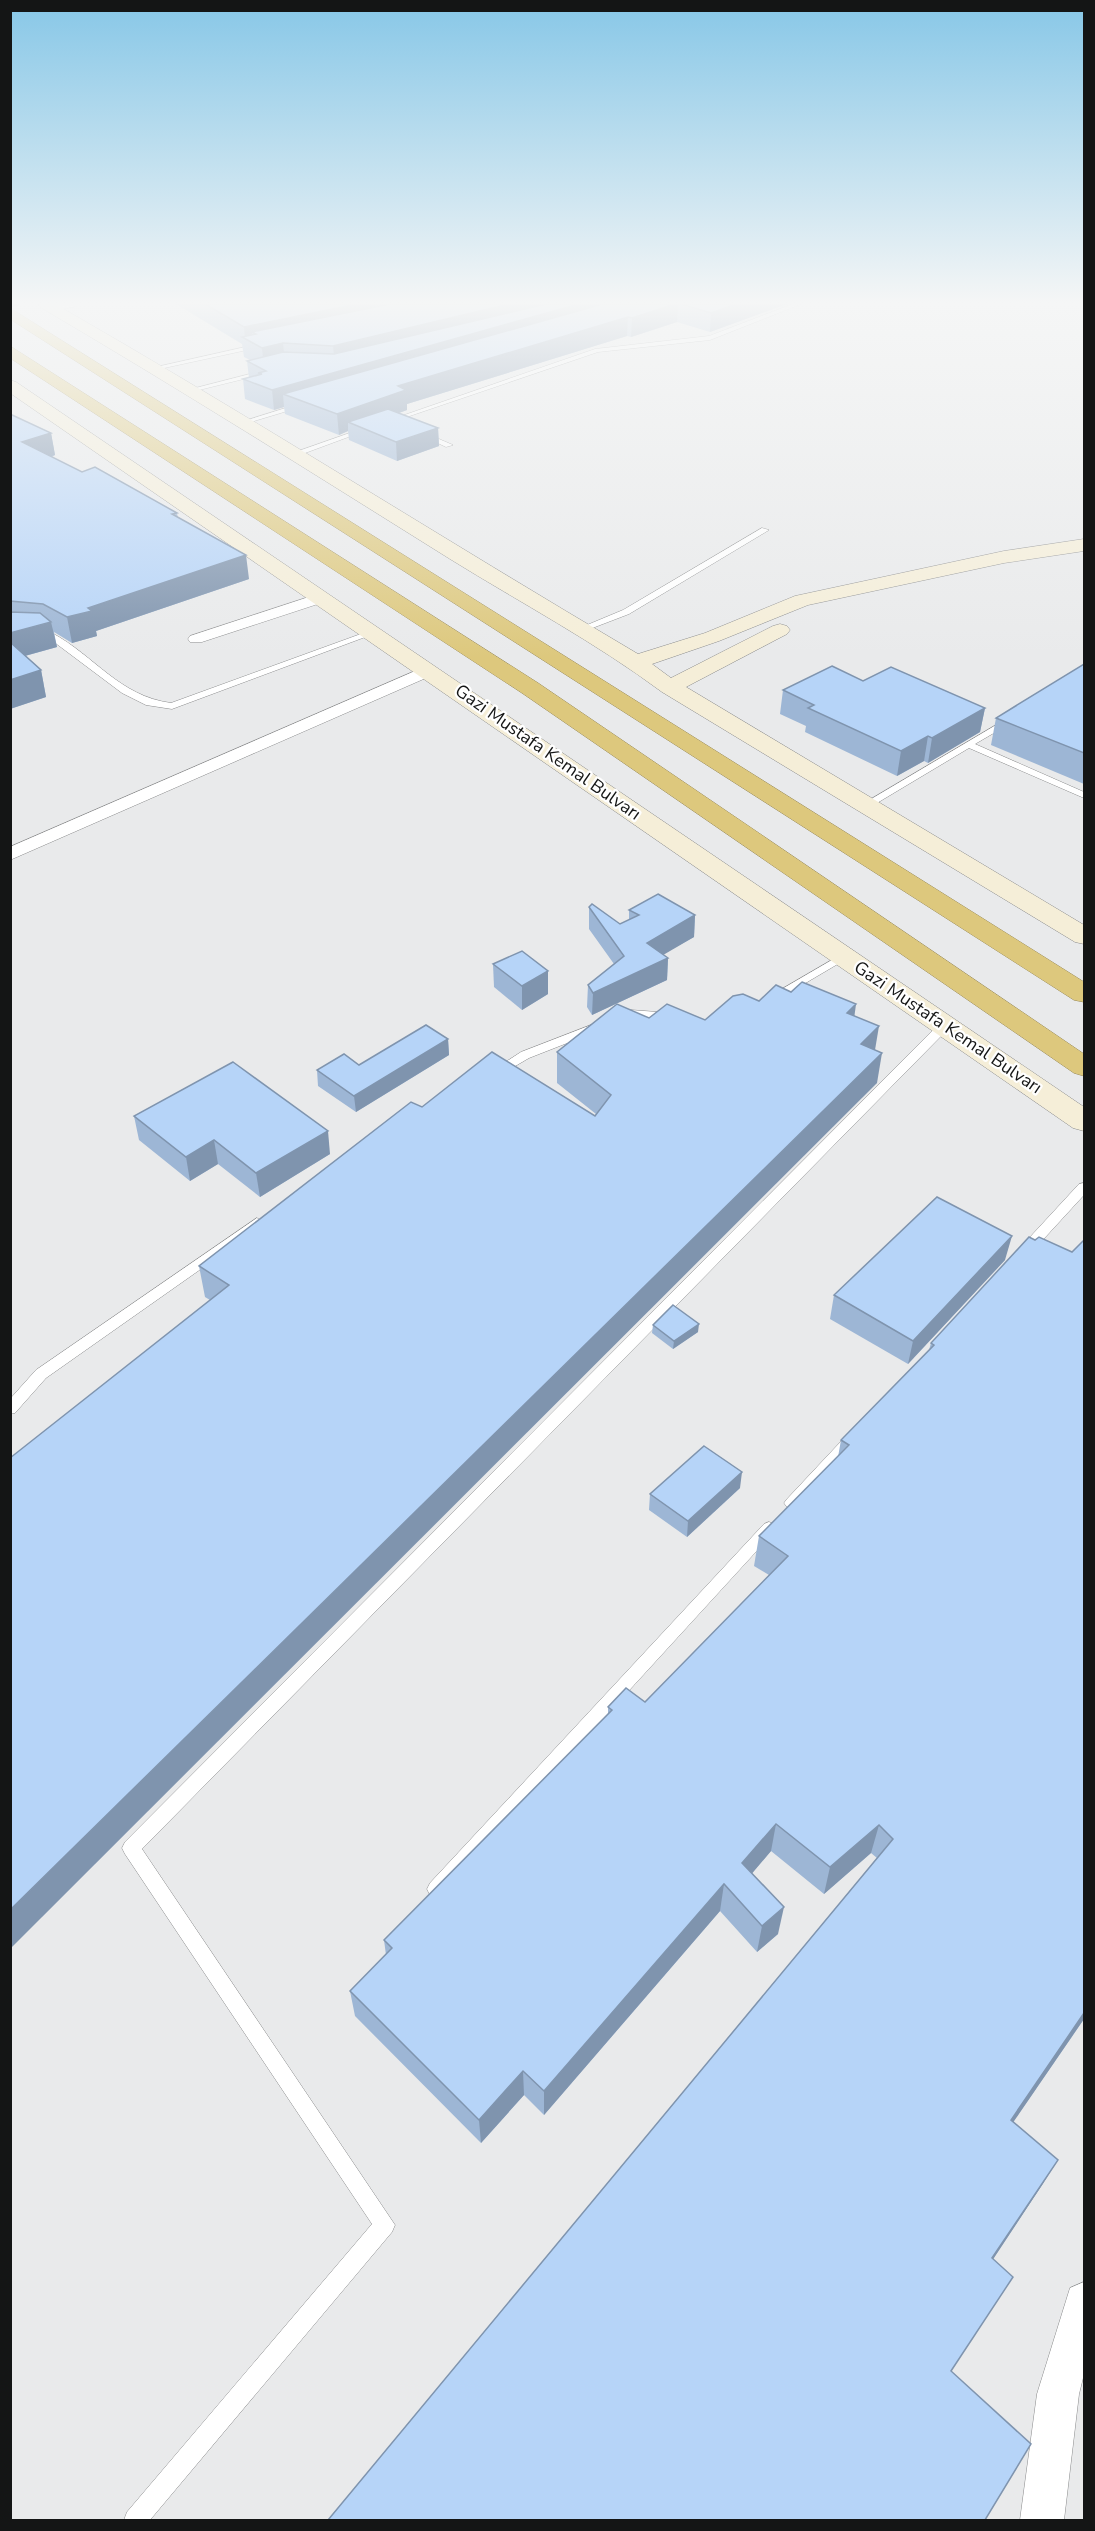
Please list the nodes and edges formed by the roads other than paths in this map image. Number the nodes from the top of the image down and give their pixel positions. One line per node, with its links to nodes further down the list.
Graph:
1 (64, 422): 15 (street, Gazi Mustafa Kemal Bulvarı)
2 (120, 422): 34 (highway, Gazi Mustafa Kemal Bulvarı)
3 (183, 422): 30 (highway)
4 (244, 422): 7 (lane)
5 (386, 422): 11 (lane)
6 (392, 422): 8 (lane)
7 (241, 423): 11 (street)
8 (399, 425)
9 (419, 433): 10 (lane)
10 (449, 445)
11 (294, 454): 16 (street)
12 (765, 530): 16 (lane)
13 (1084, 545): 20 (street)
14 (1084, 558): 22 (street)
15 (321, 598): 18 (street, Gazi Mustafa Kemal Bulvarı); 19 (street)
16 (579, 630): 20 (street)
17 (10, 631): 18 (lane)
18 (372, 633): 21 (street, Gazi Mustafa Kemal Bulvarı)
19 (196, 639)
20 (636, 662): 22 (street)
21 (429, 670): 27 (street); 29 (street, Gazi Mustafa Kemal Bulvarı)
22 (670, 687): 26 (street)
23 (1017, 716): 24 (lane)
24 (969, 745): 25 (lane); 26 (lane)
25 (1084, 795)
26 (868, 804): 28 (street)
27 (10, 854)
28 (1084, 936)
29 (844, 956): 31 (lane); 33 (street, Gazi Mustafa Kemal Bulvarı)
30 (1084, 994)
31 (762, 1004)
32 (686, 1018): 35 (lane)
33 (945, 1025): 36 (street, Gazi Mustafa Kemal Bulvarı); 44 (lane)
34 (1084, 1067)
35 (484, 1079)
36 (1084, 1120)
37 (1084, 1187): 39 (lane)
38 (265, 1217): 40 (lane)
39 (1011, 1266)
40 (10, 1409)
41 (865, 1425): 42 (lane)
42 (426, 1899)
43 (1084, 2302): 45 (street)
44 (135, 2520)
45 (1042, 2520)

